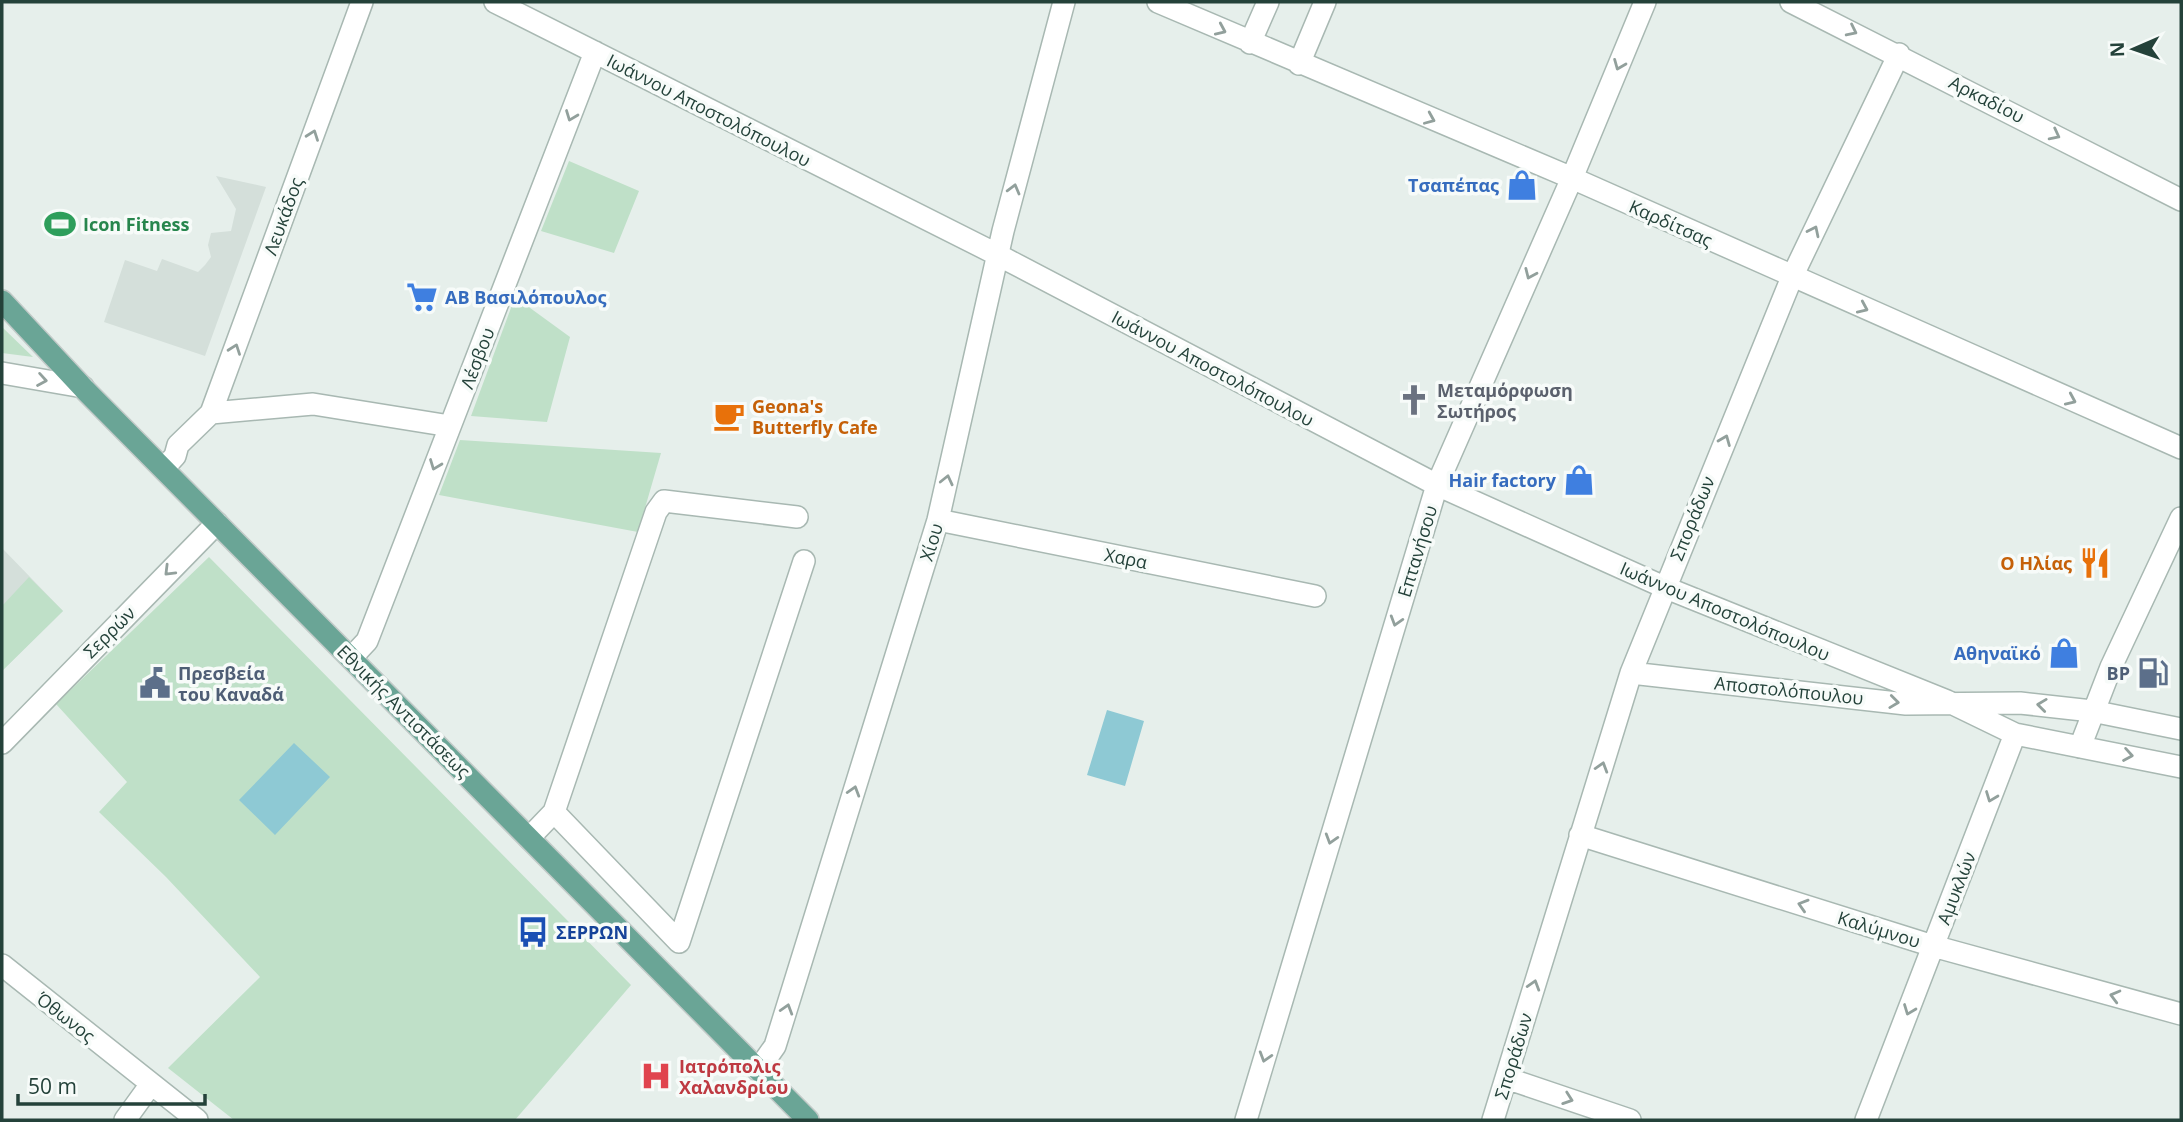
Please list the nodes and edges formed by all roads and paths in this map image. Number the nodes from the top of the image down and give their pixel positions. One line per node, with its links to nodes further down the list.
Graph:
1 (362, 2): 20 (street, Λευκάδος, one-way to 1)
2 (495, 2): 10 (street, Ιωάννου Αποστολόπουλου)
3 (1064, 2): 15 (street, Χίου, one-way to 3)
4 (1158, 2): 9 (street, Καρδίτσας, one-way to 9)
5 (1268, 2): 9 (street)
6 (1325, 2): 12 (street)
7 (1644, 2): 13 (street, Επτανήσου, one-way to 13)
8 (1791, 2): 11 (street, Αρκαδίου, one-way to 11)
9 (1250, 43): 12 (street, Καρδίτσας)
10 (595, 52): 15 (street, Ιωάννου Αποστολόπουλου); 21 (street, Λέσβου, one-way to 21)
11 (1899, 54): 14 (street, Αρκαδίου, one-way to 14); 16 (street, Σποράδων, one-way to 11)
12 (1299, 64): 13 (street, Καρδίτσας, one-way to 13)
13 (1572, 178): 16 (street, Καρδίτσας); 24 (street, Επτανήσου, one-way to 24)
14 (2181, 200)
15 (998, 255): 24 (street, Ιωάννου Αποστολόπουλου); 27 (street, Χίου, one-way to 15)
16 (1792, 277): 22 (street, Καρδίτσας, one-way to 22); 30 (street, Σποράδων, one-way to 16)
17 (2, 301): 19 (main road, Εθνικής Αντιστάσεως)
18 (2, 373): 19 (street, one-way to 19)
19 (83, 387): 23 (main road, Εθνικής Αντιστάσεως)
20 (205, 420): 21 (street); 23 (street, Λευκάδος)
21 (450, 426): 32 (street, Λέσβου, one-way to 32)
22 (2181, 448)
23 (169, 462): 28 (main road, Εθνικής Αντιστάσεως)
24 (1437, 485): 30 (street, Ιωάννου Αποστολόπουλου); 55 (street, Επτανήσου, one-way to 55)
25 (797, 517): 41 (street)
26 (2181, 518): 35 (street)
27 (938, 520): 31 (street, Χαρα); 49 (street, Χίου, one-way to 27)
28 (218, 523): 32 (main road, Εθνικής Αντιστάσεως); 38 (street, Σερρών, one-way to 38)
29 (804, 561): 44 (street)
30 (1664, 587): 33 (street, Σποράδων); 34 (street, Ιωάννου Αποστολόπουλου)
31 (1315, 596)
32 (351, 658): 43 (main road, Εθνικής Αντιστάσεως)
33 (1631, 673): 34 (street, Αποστολόπουλου, one-way to 34); 42 (street, Σποράδων, one-way to 33)
34 (1947, 701): 35 (street, Ιωάννου Αποστολόπουλου, one-way to 34); 37 (street, Ιωάννου Αποστολόπουλου)
35 (2092, 711): 36 (street, Ιωάννου Αποστολόπουλου); 39 (street)
36 (2181, 729)
37 (2015, 734): 39 (street, Ιωάννου Αποστολόπουλου); 45 (street, Αμυκλών, one-way to 45)
38 (2, 743)
39 (2080, 747): 40 (street, Ιωάννου Αποστολόπουλου, one-way to 40)
40 (2181, 767)
41 (554, 812): 43 (street); 44 (street)
42 (1580, 835): 45 (street, Καλύμνου, one-way to 42); 50 (street, Σποράδων, one-way to 42)
43 (529, 838): 47 (main road, Εθνικής Αντιστάσεως)
44 (679, 942): 47 (street)
45 (1933, 946): 48 (street, Καλύμνου, one-way to 45); 58 (street, Αμυκλών, one-way to 58)
46 (2, 965): 51 (street, Όθωνος)
47 (655, 965): 49 (main road, Εθνικής Αντιστάσεως)
48 (2181, 1014)
49 (758, 1070): 54 (main road, Εθνικής Αντιστάσεως)
50 (1506, 1078): 56 (street, Σποράδων); 57 (street, one-way to 57)
51 (151, 1084): 52 (street); 53 (street, Όθωνος)
52 (125, 1120)
53 (197, 1120)
54 (808, 1120)
55 (1246, 1120)
56 (1493, 1120)
57 (1630, 1120)
58 (1866, 1120)

